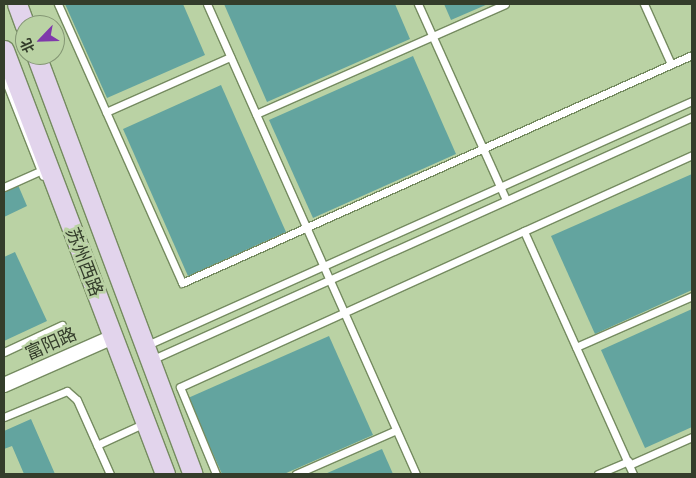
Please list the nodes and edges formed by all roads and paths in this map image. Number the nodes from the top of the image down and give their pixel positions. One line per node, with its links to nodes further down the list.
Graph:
1 (58, 4): 14 (lane)
2 (207, 4): 9 (lane)
3 (418, 4): 6 (lane)
4 (505, 4): 6 (lane)
5 (644, 4): 10 (lane)
6 (432, 36): 15 (lane); 17 (lane)
7 (4, 50): 12 (main road, 苏州西路)
8 (692, 54): 10 (lane)
9 (230, 57): 14 (lane); 15 (lane)
10 (671, 64): 17 (lane)
11 (40, 65): 34 (main road, 苏州西路)
12 (9, 88): 19 (lane); 23 (main road, 苏州西路)
13 (692, 101): 21 (lane)
14 (106, 112): 24 (lane)
15 (256, 114): 24 (lane)
16 (692, 116): 22 (lane)
17 (482, 148): 21 (lane); 24 (lane)
18 (692, 155): 25 (lane)
19 (40, 171): 20 (lane); 23 (lane)
20 (4, 187)
21 (500, 187): 22 (lane); 26 (lane)
22 (506, 200): 27 (lane)
23 (68, 218): 31 (main road, 苏州西路)
24 (306, 227): 26 (lane)
25 (524, 231): 29 (lane); 32 (lane)
26 (323, 266): 27 (lane); 34 (lane)
27 (329, 279): 29 (lane); 34 (lane)
28 (692, 296): 32 (lane)
29 (344, 314): 38 (lane); 45 (lane)
30 (62, 326): 33 (lane)
31 (113, 337): 35 (street, 富阳路); 37 (main road, 苏州西路)
32 (576, 347): 41 (lane)
33 (4, 352)
34 (148, 353): 44 (main road, 苏州西路)
35 (4, 385)
36 (4, 417): 40 (lane)
37 (145, 423): 40 (lane); 43 (main road, 苏州西路)
38 (396, 430): 46 (lane); 47 (lane)
39 (692, 437): 41 (lane)
40 (97, 445): 42 (lane)
41 (628, 463): 48 (lane); 49 (lane)
42 (110, 474)
43 (165, 474)
44 (193, 474)
45 (216, 474)
46 (296, 474)
47 (416, 474)
48 (598, 474)
49 (634, 474)

